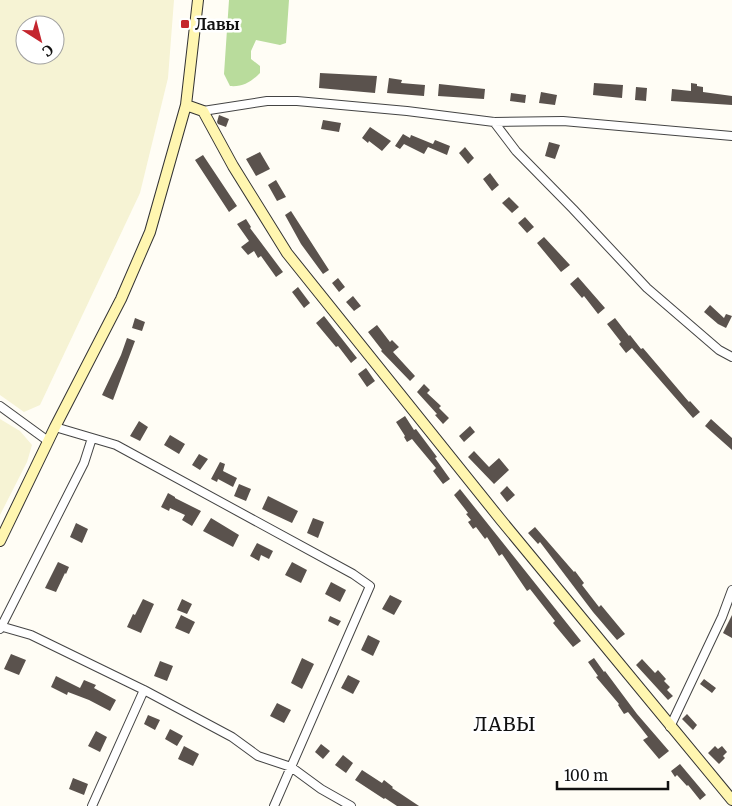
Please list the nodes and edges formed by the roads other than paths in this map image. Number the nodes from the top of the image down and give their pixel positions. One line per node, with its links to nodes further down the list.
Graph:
1 (198, 0): 2 (street)
2 (186, 105): 3 (street); 8 (street)
3 (203, 111): 4 (street); 15 (street)
4 (494, 122): 5 (street); 6 (street)
5 (732, 136)
6 (732, 357)
7 (0, 406): 10 (street)
8 (55, 427): 9 (street); 10 (street)
9 (92, 438): 13 (street); 16 (street)
10 (48, 441): 11 (street)
11 (0, 541)
12 (732, 590): 15 (street)
13 (0, 627): 14 (street)
14 (144, 690): 16 (street); 18 (street)
15 (670, 726): 17 (street)
16 (291, 767): 19 (street); 20 (street)
17 (729, 802)
18 (92, 806)
19 (274, 806)
20 (352, 806)

